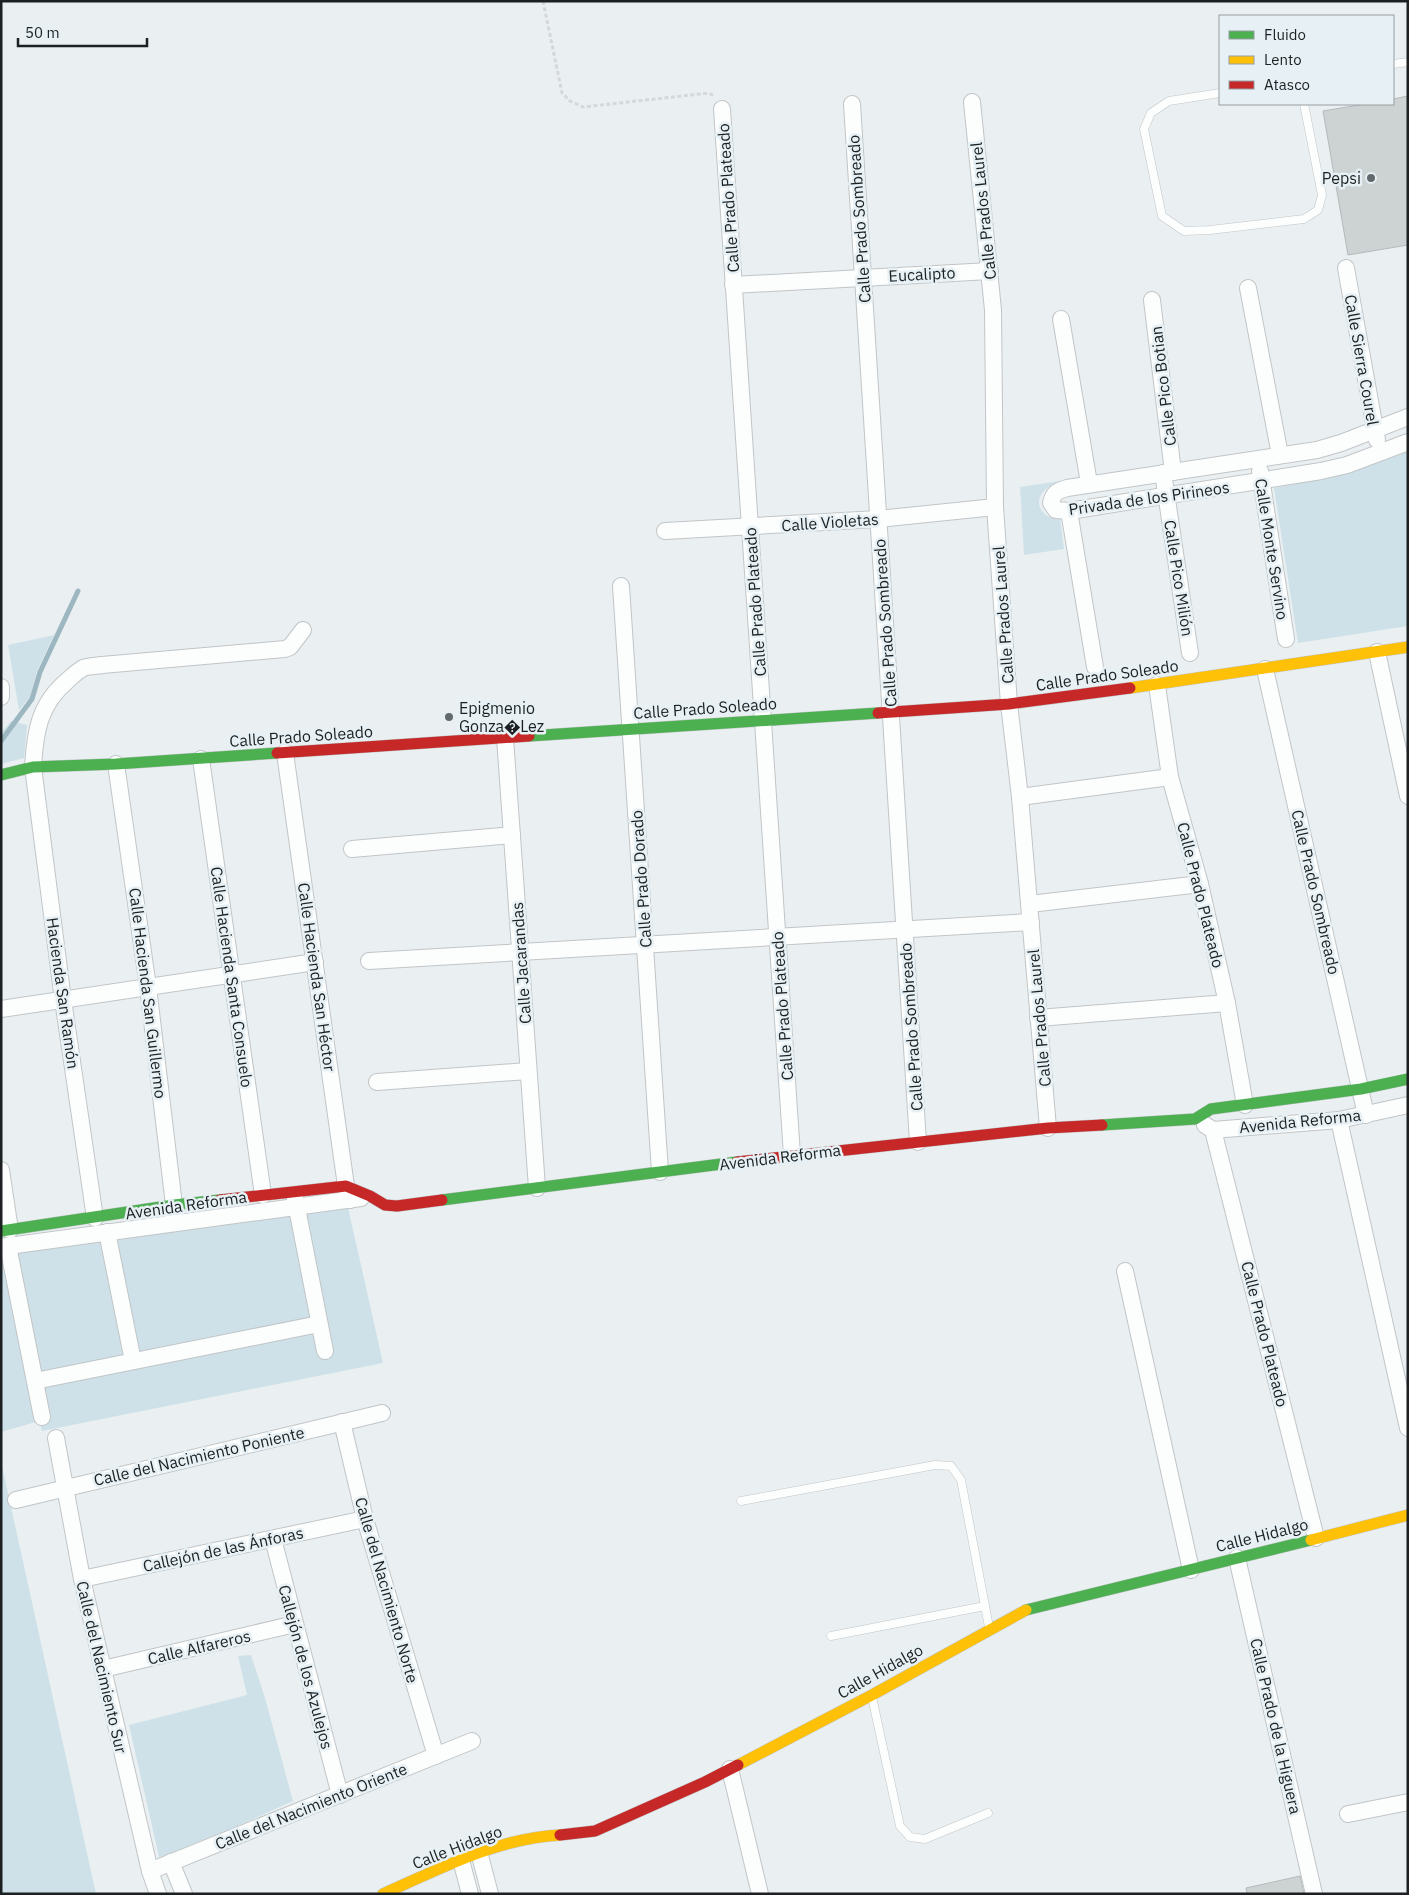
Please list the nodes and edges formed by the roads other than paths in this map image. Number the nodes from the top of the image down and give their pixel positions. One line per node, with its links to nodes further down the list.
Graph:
1 (1408, 62): 2 (lane)
2 (1394, 64)
3 (1219, 93): 6 (lane)
4 (972, 102): 9 (street, Calle Prados Laurel)
5 (852, 104): 10 (street, Calle Prado Sombreado)
6 (1304, 105)
7 (722, 109): 11 (street, Calle Prado Plateado)
8 (1346, 268): 16 (street, Calle Sierra Courel)
9 (990, 271): 10 (street, Eucalipto); 25 (street, Calle Prados Laurel)
10 (863, 277): 11 (street, Eucalipto); 27 (street, Calle Prado Sombreado)
11 (733, 285): 28 (street, Calle Prado Plateado)
12 (1248, 288): 19 (street, Calle Monte Servino)
13 (1152, 300): 21 (street, Calle Pico Botian)
14 (1060, 319): 23 (street)
15 (1408, 417): 16 (street, Privada de los Pirineos)
16 (1375, 430): 18 (street, Calle Sierra Courel); 19 (street, Privada de los Pirineos)
17 (1408, 442): 18 (street, Privada de los Pirineos)
18 (1381, 453): 22 (street, Privada de los Pirineos)
19 (1280, 456): 20 (street, Privada de los Pirineos)
20 (1258, 459): 21 (street, Privada de los Pirineos); 22 (street, Calle Monte Servino)
21 (1168, 472): 23 (street, Privada de los Pirineos); 24 (street, Calle Pico Milión)
22 (1262, 481): 24 (street, Privada de los Pirineos); 32 (street, Calle Monte Servino)
23 (1089, 483): 26 (street, Privada de los Pirineos)
24 (1166, 497): 26 (street, Privada de los Pirineos); 35 (street, Calle Pico Milión)
25 (995, 507): 27 (street, Calle Violetas); 41 (street, Calle Prados Laurel)
26 (1069, 512): 36 (street)
27 (878, 519): 28 (street, Calle Violetas); 42 (street, Calle Prado Sombreado)
28 (750, 526): 29 (street, Calle Violetas); 43 (street, Calle Prado Plateado)
29 (665, 531)
30 (621, 586): 44 (street, Calle Prado Dorado)
31 (303, 630): 49 (street, Hacienda San Ramón)
32 (1286, 639)
33 (1408, 647): 34 (street, Calle Prado Soleado)
34 (1377, 652): 37 (street, Calle Prado Soleado); 52 (street)
35 (1190, 653)
36 (1095, 667)
37 (1265, 669): 38 (street, Calle Prado Soleado); 74 (street, Calle Prado Sombreado)
38 (1157, 685): 41 (street, Calle Prado Soleado); 51 (street, Calle Prado Plateado)
39 (1, 687): 40 (street)
40 (1, 697)
41 (1009, 704): 42 (street, Calle Prado Soleado); 53 (street, Calle Prados Laurel)
42 (891, 712): 43 (street, Calle Prado Soleado); 59 (street, Calle Prado Sombreado)
43 (763, 721): 44 (street, Calle Prado Soleado); 60 (street, Calle Prado Plateado)
44 (631, 730): 45 (street, Calle Prado Soleado); 61 (street, Calle Prado Dorado)
45 (505, 738): 46 (street, Calle Prado Soleado); 54 (street, Calle Jacarandas)
46 (285, 753): 47 (street, Calle Prado Soleado); 64 (street, Calle Hacienda San Héctor)
47 (201, 759): 48 (street, Calle Prado Soleado); 65 (street, Calle Hacienda Santa Consuelo)
48 (116, 764): 49 (street, Calle Prado Soleado); 66 (street, Calle Hacienda San Guillermo)
49 (34, 767): 50 (street, Calle Prado Soleado); 67 (street, Hacienda San Ramón)
50 (1, 775)
51 (1170, 777): 53 (street); 56 (street, Calle Prado Plateado)
52 (1408, 796)
53 (1020, 797): 57 (street, Calle Prados Laurel)
54 (512, 835): 55 (street); 62 (street, Calle Jacarandas)
55 (352, 849)
56 (1200, 884): 57 (street); 68 (street, Calle Prado Plateado)
57 (1030, 904): 58 (street, Calle Prados Laurel)
58 (1031, 922): 59 (street); 70 (street, Calle Prados Laurel)
59 (905, 930): 60 (street); 82 (street, Calle Prado Sombreado)
60 (777, 937): 61 (street); 83 (street, Calle Prado Plateado)
61 (645, 945): 62 (street); 85 (street, Calle Prado Dorado)
62 (520, 952): 63 (street); 71 (street, Calle Jacarandas)
63 (369, 961)
64 (316, 962): 65 (street); 87 (street, Calle Hacienda San Héctor)
65 (232, 975): 66 (street); 88 (street, Calle Hacienda Santa Consuelo)
66 (148, 987): 67 (street); 91 (street, Calle Hacienda San Guillermo)
67 (63, 1000): 69 (street); 92 (street, Hacienda San Ramón)
68 (1227, 1003): 70 (street); 75 (street, Calle Prado Plateado)
69 (1, 1009)
70 (1038, 1018): 80 (street, Calle Prados Laurel)
71 (528, 1071): 73 (street); 86 (street, Calle Jacarandas)
72 (1408, 1079): 74 (street, Avenida Reforma)
73 (377, 1082)
74 (1361, 1089): 75 (street, Avenida Reforma); 77 (street, Calle Prado Sombreado)
75 (1245, 1104): 78 (street, Avenida Reforma)
76 (1408, 1105): 77 (street, Avenida Reforma)
77 (1366, 1115): 79 (street, Avenida Reforma)
78 (1195, 1118): 80 (street, Avenida Reforma); 81 (street)
79 (1338, 1120): 81 (street, Avenida Reforma); 105 (street)
80 (1048, 1128): 82 (street, Avenida Reforma)
81 (1213, 1130): 112 (street, Calle Prado Plateado)
82 (918, 1142): 83 (street, Avenida Reforma)
83 (792, 1155): 85 (street, Avenida Reforma)
84 (1, 1170): 94 (street)
85 (660, 1172): 86 (street, Avenida Reforma)
86 (536, 1188): 89 (street, Avenida Reforma)
87 (348, 1193): 89 (street, Avenida Reforma); 90 (street, Avenida Reforma)
88 (264, 1195): 90 (street, Avenida Reforma); 91 (street, Avenida Reforma)
89 (370, 1196)
90 (295, 1199): 93 (street, Avenida Reforma); 98 (street)
91 (174, 1205): 92 (street, Avenida Reforma); 93 (street, Calle Hacienda San Guillermo)
92 (95, 1218): 94 (street, Avenida Reforma)
93 (173, 1223): 95 (street, Avenida Reforma)
94 (6, 1230)
95 (107, 1232): 96 (street, Avenida Reforma); 100 (street)
96 (4, 1247): 101 (street)
97 (1125, 1271): 115 (street)
98 (319, 1324): 99 (street); 100 (street)
99 (326, 1351)
100 (133, 1361): 101 (street)
101 (35, 1381): 103 (street)
102 (382, 1413): 104 (street, Calle del Nacimiento Poniente)
103 (42, 1416)
104 (342, 1422): 107 (street, Calle del Nacimiento Poniente); 111 (street, Calle del Nacimiento Norte)
105 (1408, 1428)
106 (56, 1438): 107 (street, Calle del Nacimiento Sur)
107 (65, 1488): 108 (street, Calle del Nacimiento Poniente); 116 (street, Calle del Nacimiento Sur)
108 (16, 1500)
109 (741, 1501): 117 (lane)
110 (1408, 1515): 112 (street, Calle Hidalgo)
111 (365, 1520): 113 (street, Callejón de las Ánforas); 124 (street, Calle del Nacimiento Norte)
112 (1316, 1538): 114 (street, Calle Hidalgo)
113 (273, 1539): 116 (street, Callejón de las Ánforas); 118 (street, Callejón de los Azulejos)
114 (1237, 1558): 115 (street, Calle Hidalgo); 140 (street, Calle Prado de la Higuera)
115 (1191, 1570): 119 (street, Calle Hidalgo)
116 (82, 1579): 121 (street, Calle del Nacimiento Sur)
117 (985, 1606): 119 (lane); 120 (lane)
118 (295, 1624): 121 (street, Calle Alfareros); 126 (street, Callejón de los Azulejos)
119 (989, 1628): 122 (street, Calle Hidalgo)
120 (831, 1636)
121 (103, 1669): 133 (street, Calle del Nacimiento Sur)
122 (872, 1696): 125 (street, Calle Hidalgo); 128 (lane)
123 (472, 1742): 124 (street, Calle del Nacimiento Oriente)
124 (436, 1756): 126 (street, Calle del Nacimiento Oriente)
125 (730, 1769): 130 (street, Calle Hidalgo); 139 (street)
126 (340, 1794): 132 (street, Calle del Nacimiento Oriente)
127 (1408, 1802): 129 (street)
128 (988, 1813)
129 (1348, 1814)
130 (479, 1852): 131 (street, Calle Hidalgo); 138 (street)
131 (461, 1860): 136 (street, Calle Hidalgo); 137 (street)
132 (172, 1862): 133 (street, Calle del Nacimiento Oriente); 135 (street)
133 (150, 1871): 134 (street, Calle del Nacimiento Sur)
134 (158, 1894)
135 (184, 1894)
136 (383, 1894)
137 (470, 1894)
138 (490, 1894)
139 (760, 1894)
140 (1314, 1894)

